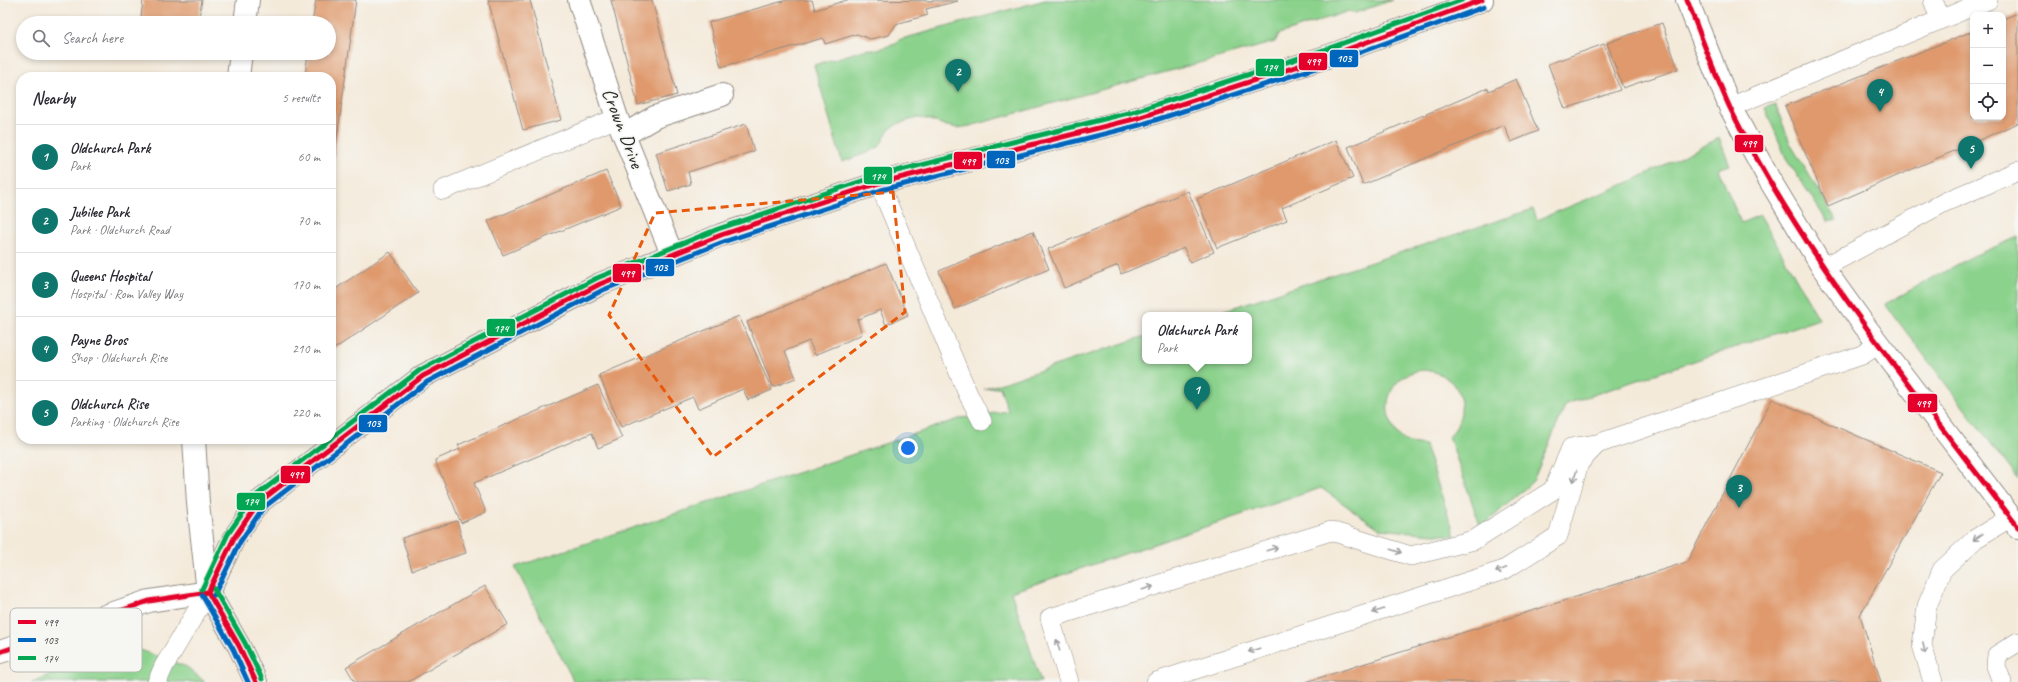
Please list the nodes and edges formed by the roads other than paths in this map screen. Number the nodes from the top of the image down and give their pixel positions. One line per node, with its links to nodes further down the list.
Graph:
1 (248, 0): 7 (street)
2 (579, 0): 13 (street, Crown Drive)
3 (1482, 0): 15 (street)
4 (1687, 0): 12 (street)
5 (1933, 0): 8 (lane)
6 (1988, 0): 8 (lane)
7 (246, 16)
8 (1940, 20): 12 (lane)
9 (240, 60): 10 (street)
10 (239, 72)
11 (722, 95): 13 (street)
12 (1730, 107): 18 (street)
13 (620, 126): 16 (lane); 17 (street, Crown Drive)
14 (2018, 170): 18 (lane)
15 (879, 183): 17 (street); 20 (lane)
16 (443, 190)
17 (672, 254): 21 (street)
18 (1823, 268): 19 (street)
19 (1879, 344): 24 (lane); 25 (street)
20 (982, 421)
21 (336, 443)
22 (194, 444): 26 (street)
23 (335, 444): 26 (street)
24 (1597, 444): 33 (lane, one-way to 24); 34 (lane, one-way to 34)
25 (2014, 522): 35 (lane, one-way to 35)
26 (208, 592): 27 (street); 31 (lane); 32 (street)
27 (129, 608)
28 (2018, 642): 36 (lane)
29 (10, 649): 30 (street)
30 (0, 652)
31 (157, 682)
32 (256, 682)
33 (1068, 682)
34 (1156, 682)
35 (1933, 682)
36 (2002, 682)

